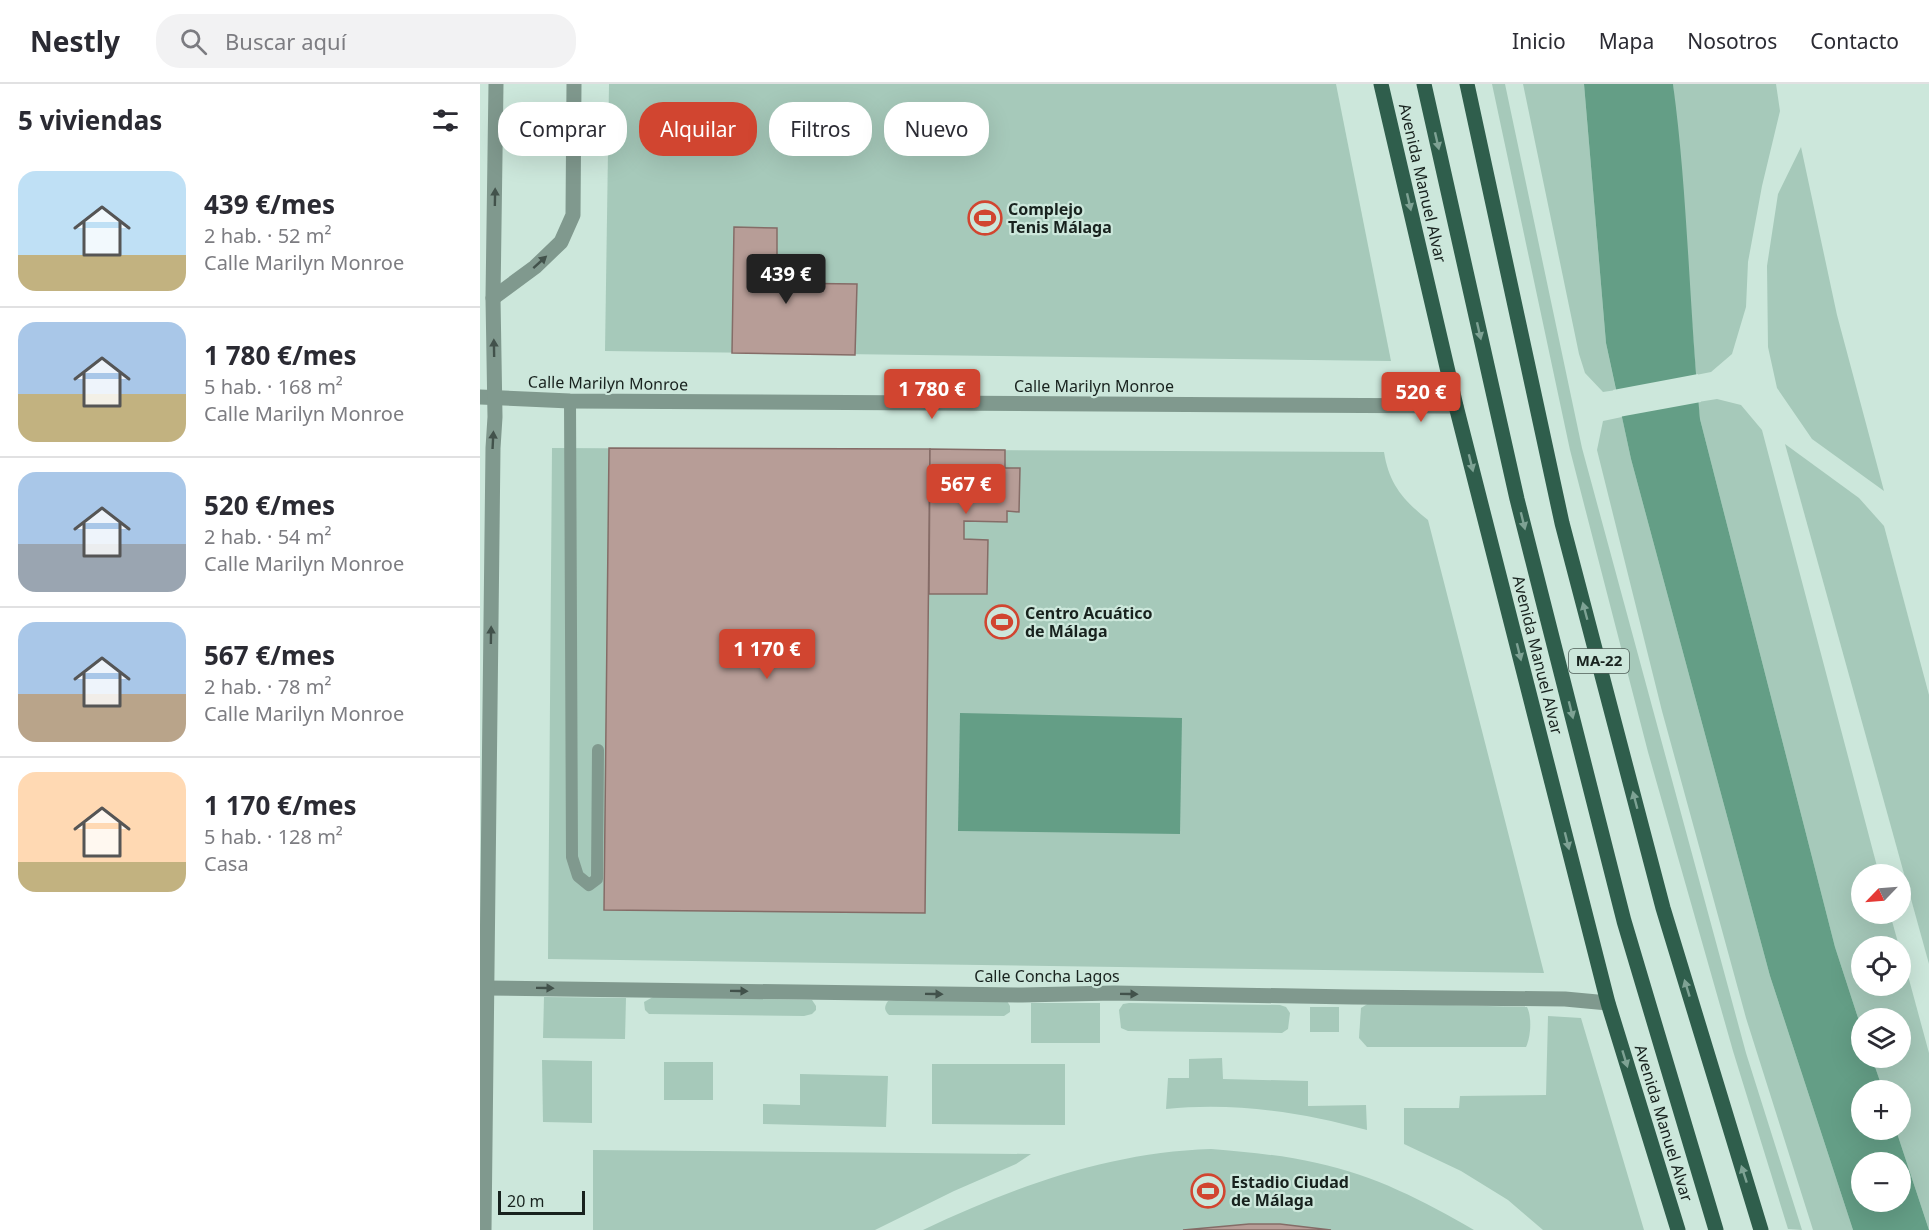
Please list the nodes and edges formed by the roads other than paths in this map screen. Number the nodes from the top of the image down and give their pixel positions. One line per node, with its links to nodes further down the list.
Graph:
1 (496, 84): 6 (street, one-way to 1)
2 (574, 84): 6 (street, one-way to 2)
3 (1381, 84): 9 (main road, Avenida Manuel Alvar, one-way to 9)
4 (1424, 84): 15 (main road, Avenida Manuel Alvar / MA-22, one-way to 15)
5 (1467, 84): 16 (main road, MA-22, one-way to 5)
6 (493, 298): 7 (street, one-way to 6)
7 (487, 398): 8 (street, Calle Marilyn Monroe); 11 (street, one-way to 7)
8 (570, 402): 9 (street, Calle Marilyn Monroe); 10 (lane)
9 (1456, 406): 12 (main road, Avenida Manuel Alvar, one-way to 12)
10 (598, 750)
11 (486, 988): 12 (street, Calle Concha Lagos, one-way to 12); 13 (street)
12 (1608, 1003): 14 (main road, Avenida Manuel Alvar, one-way to 14)
13 (484, 1230)
14 (1678, 1230)
15 (1716, 1230)
16 (1761, 1230)

